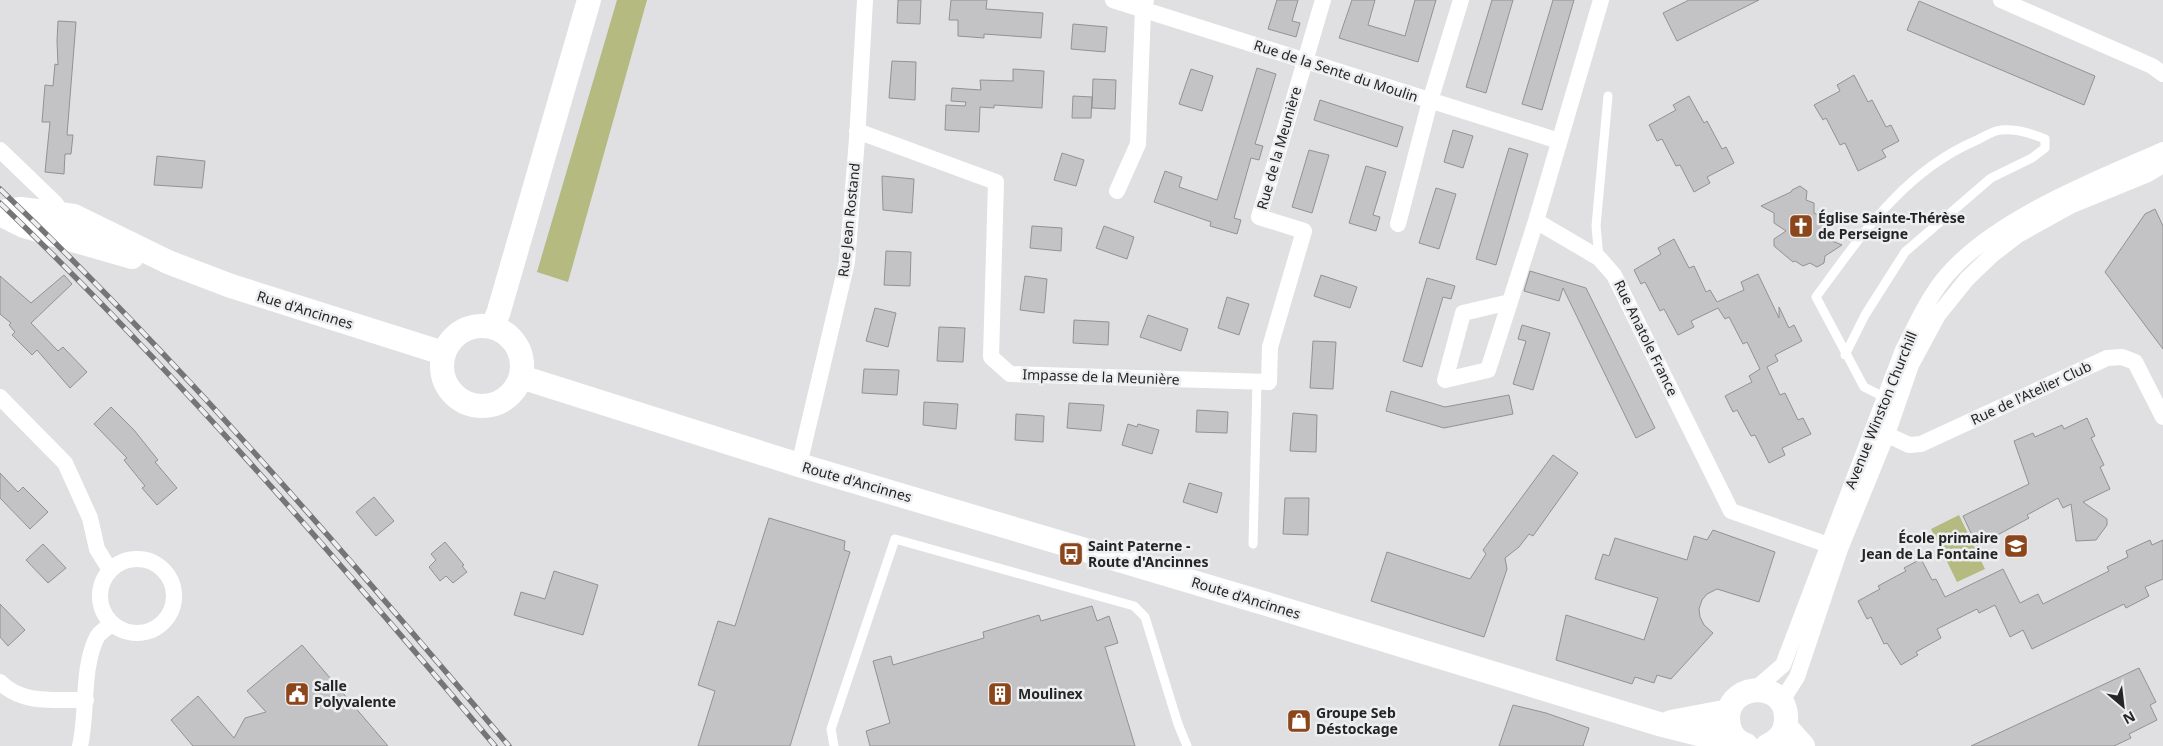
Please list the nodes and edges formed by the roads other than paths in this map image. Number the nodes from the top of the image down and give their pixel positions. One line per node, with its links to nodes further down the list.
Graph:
1 (589, 0): 27 (main road)
2 (865, 0): 13 (street, Rue Jean Rostand)
3 (1113, 0): 8 (street, Rue de la Sente du Moulin)
4 (1323, 0): 9 (street, Rue de la Meunière)
5 (1461, 0): 12 (street)
6 (1601, 0): 14 (street)
7 (2001, 0): 10 (street)
8 (1144, 4): 9 (street, Rue de la Sente du Moulin); 18 (street)
9 (1305, 60): 12 (street, Rue de la Sente du Moulin); 31 (street, Rue de la Meunière)
10 (2163, 74)
11 (1608, 96): 24 (lane)
12 (1430, 101): 14 (street, Rue de la Sente du Moulin); 22 (street)
13 (857, 131): 31 (street, Impasse de la Meunière); 36 (street, Rue Jean Rostand)
14 (1559, 141): 21 (street)
15 (0, 150): 20 (street)
16 (2163, 150): 33 (street, Avenue Winston Churchill)
17 (2163, 165): 33 (street, Avenue Winston Churchill)
18 (1118, 191)
19 (0, 213): 20 (main road, Rue d'Ancinnes); 23 (main road, Rue d'Ancinnes)
20 (62, 213): 23 (street); 25 (main road, Rue d'Ancinnes)
21 (1536, 221): 24 (street, Rue Anatole France); 26 (street)
22 (1398, 224)
23 (90, 245): 25 (main road, Rue d'Ancinnes)
24 (1600, 258): 38 (street, Rue Anatole France)
25 (168, 262): 28 (main road, Rue d'Ancinnes)
26 (1510, 302): 26 (street)
27 (492, 326): 28 (main road); 30 (main road)
28 (443, 353): 30 (main road)
29 (1845, 354): 29 (lane); 33 (lane)
30 (521, 376): 36 (main road, Route d'Ancinnes)
31 (1263, 382): 37 (lane)
32 (0, 397): 39 (street)
33 (1892, 400): 35 (street, Avenue Winston Churchill)
34 (2163, 416): 35 (street, Rue de l'Atelier Club)
35 (1880, 431): 38 (street, Avenue Winston Churchill)
36 (799, 465): 46 (main road, Route d'Ancinnes)
37 (1253, 544)
38 (1834, 547): 42 (street, Avenue Winston Churchill); 44 (street, Avenue Winston Churchill)
39 (110, 570): 40 (street); 40 (street)
40 (111, 624): 43 (street)
41 (0, 682): 43 (street)
42 (1754, 690): 44 (main road); 45 (main road)
43 (86, 700): 49 (street)
44 (1781, 702): 47 (main road)
45 (1729, 711): 46 (main road, Route d'Ancinnes); 48 (main road)
46 (1659, 724): 48 (main road, Route d'Ancinnes)
47 (1786, 726): 52 (main road); 53 (main road)
48 (1741, 741)
49 (80, 746)
50 (834, 746): 51 (lane)
51 (1187, 746)
52 (1767, 746)
53 (1803, 746)

